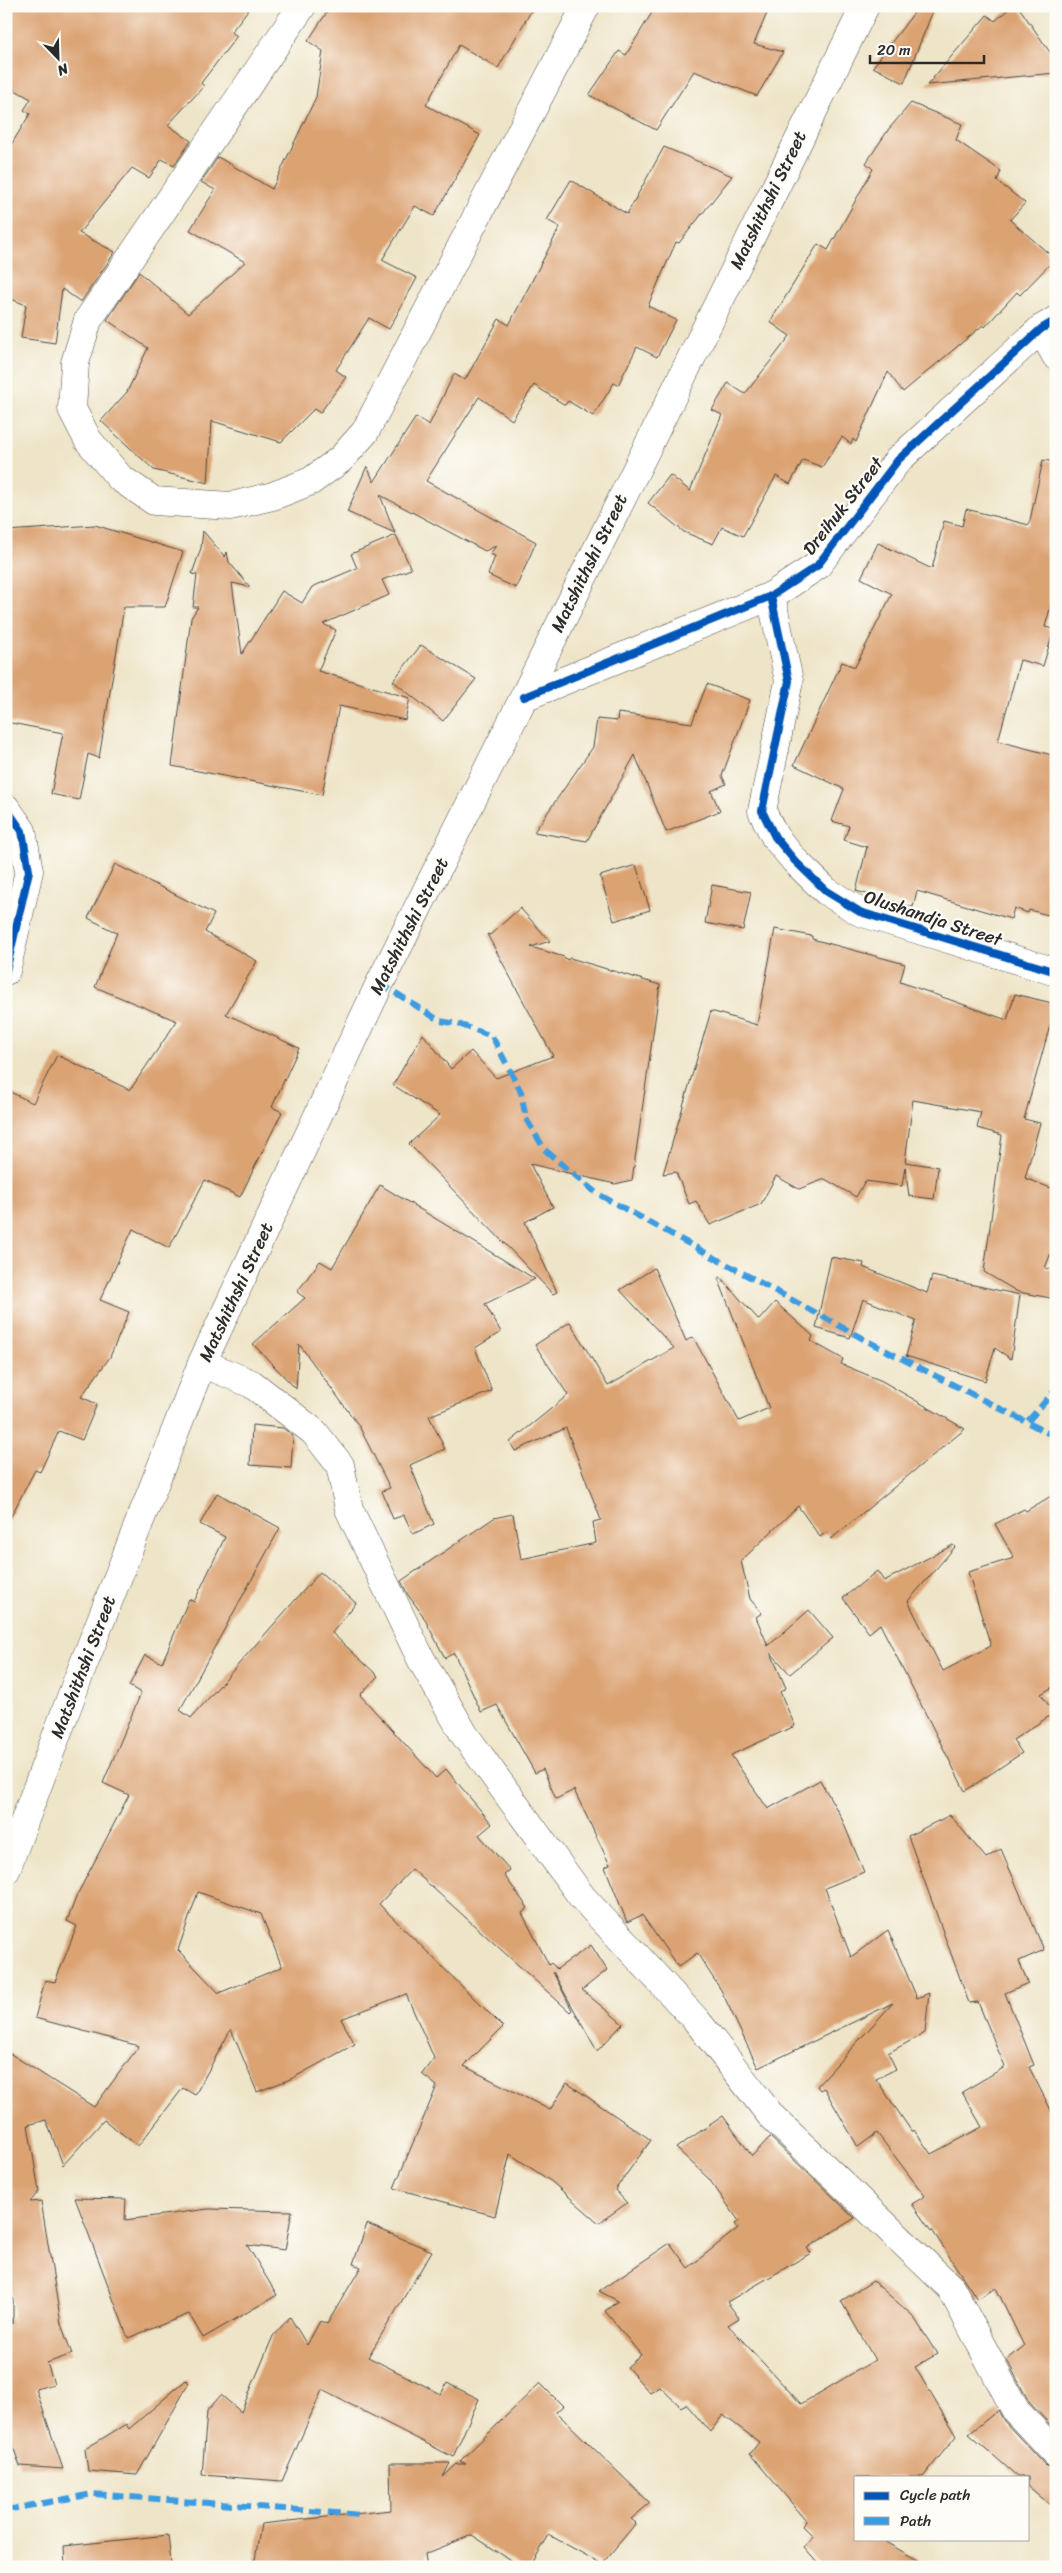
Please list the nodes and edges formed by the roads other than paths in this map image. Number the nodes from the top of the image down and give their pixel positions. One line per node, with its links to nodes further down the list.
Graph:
1 (302, 6): 2 (main road)
2 (586, 6)
3 (865, 6): 7 (main road, Matshithshi Street)
4 (1048, 325): 5 (main road); 6 (main road, Dreihuk Street)
5 (1056, 356)
6 (771, 596): 7 (main road, Dreihuk Street); 10 (main road, Olushandja Street)
7 (524, 697): 11 (main road, Matshithshi Street)
8 (6, 808): 9 (main road)
9 (6, 971)
10 (1056, 972)
11 (202, 1363): 12 (main road, Matshithshi Street); 13 (main road)
12 (6, 1870)
13 (1056, 2454)

